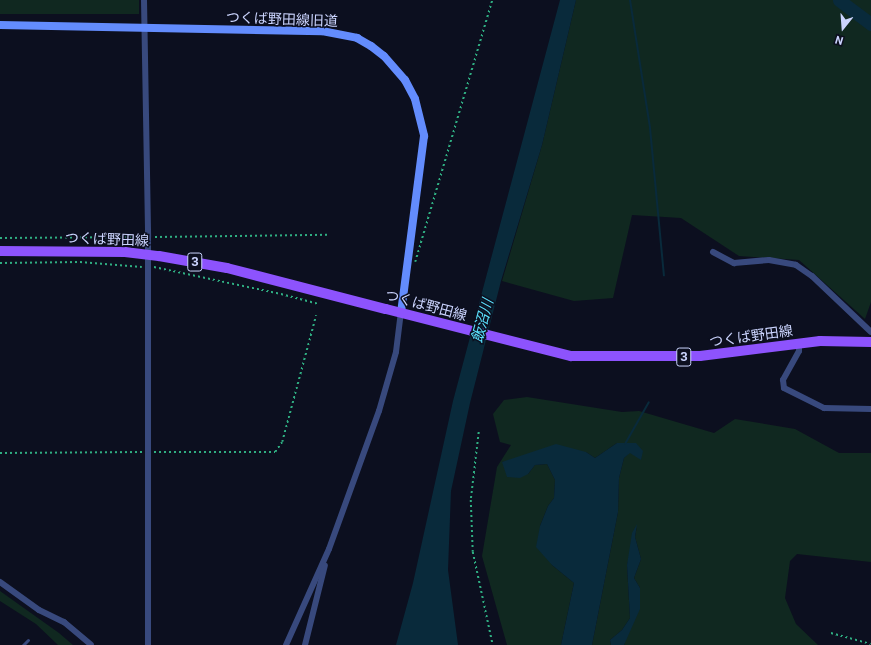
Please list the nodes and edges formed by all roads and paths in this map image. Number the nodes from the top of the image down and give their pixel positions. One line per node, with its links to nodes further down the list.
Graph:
1 (144, 0): 4 (street)
2 (492, 0): 12 (path)
3 (0, 25): 4 (street, つくば野田線旧道)
4 (144, 28): 6 (street); 12 (street, つくば野田線旧道)
5 (329, 235): 6 (path)
6 (148, 237): 7 (path); 11 (street)
7 (0, 238)
8 (0, 251): 14 (main road, つくば野田線 / 3, bridge)
9 (713, 252): 16 (street)
10 (0, 263): 11 (path)
11 (146, 267): 13 (path); 21 (street)
12 (406, 270): 14 (street, つくば野田線旧道)
13 (318, 304)
14 (401, 312): 18 (main road, つくば野田線 / 3); 23 (street)
15 (316, 315): 21 (path)
16 (871, 332)
17 (871, 342): 18 (main road, つくば野田線 / 3)
18 (799, 343): 19 (street)
19 (871, 409)
20 (479, 432): 33 (path)
21 (146, 452): 22 (path); 30 (street)
22 (0, 453)
23 (329, 549): 31 (street); 32 (street)
24 (0, 582): 29 (street)
25 (831, 634): 27 (path)
26 (28, 640): 28 (lane)
27 (871, 644)
28 (23, 645)
29 (91, 645)
30 (148, 645)
31 (286, 645)
32 (306, 645)
33 (493, 645)

